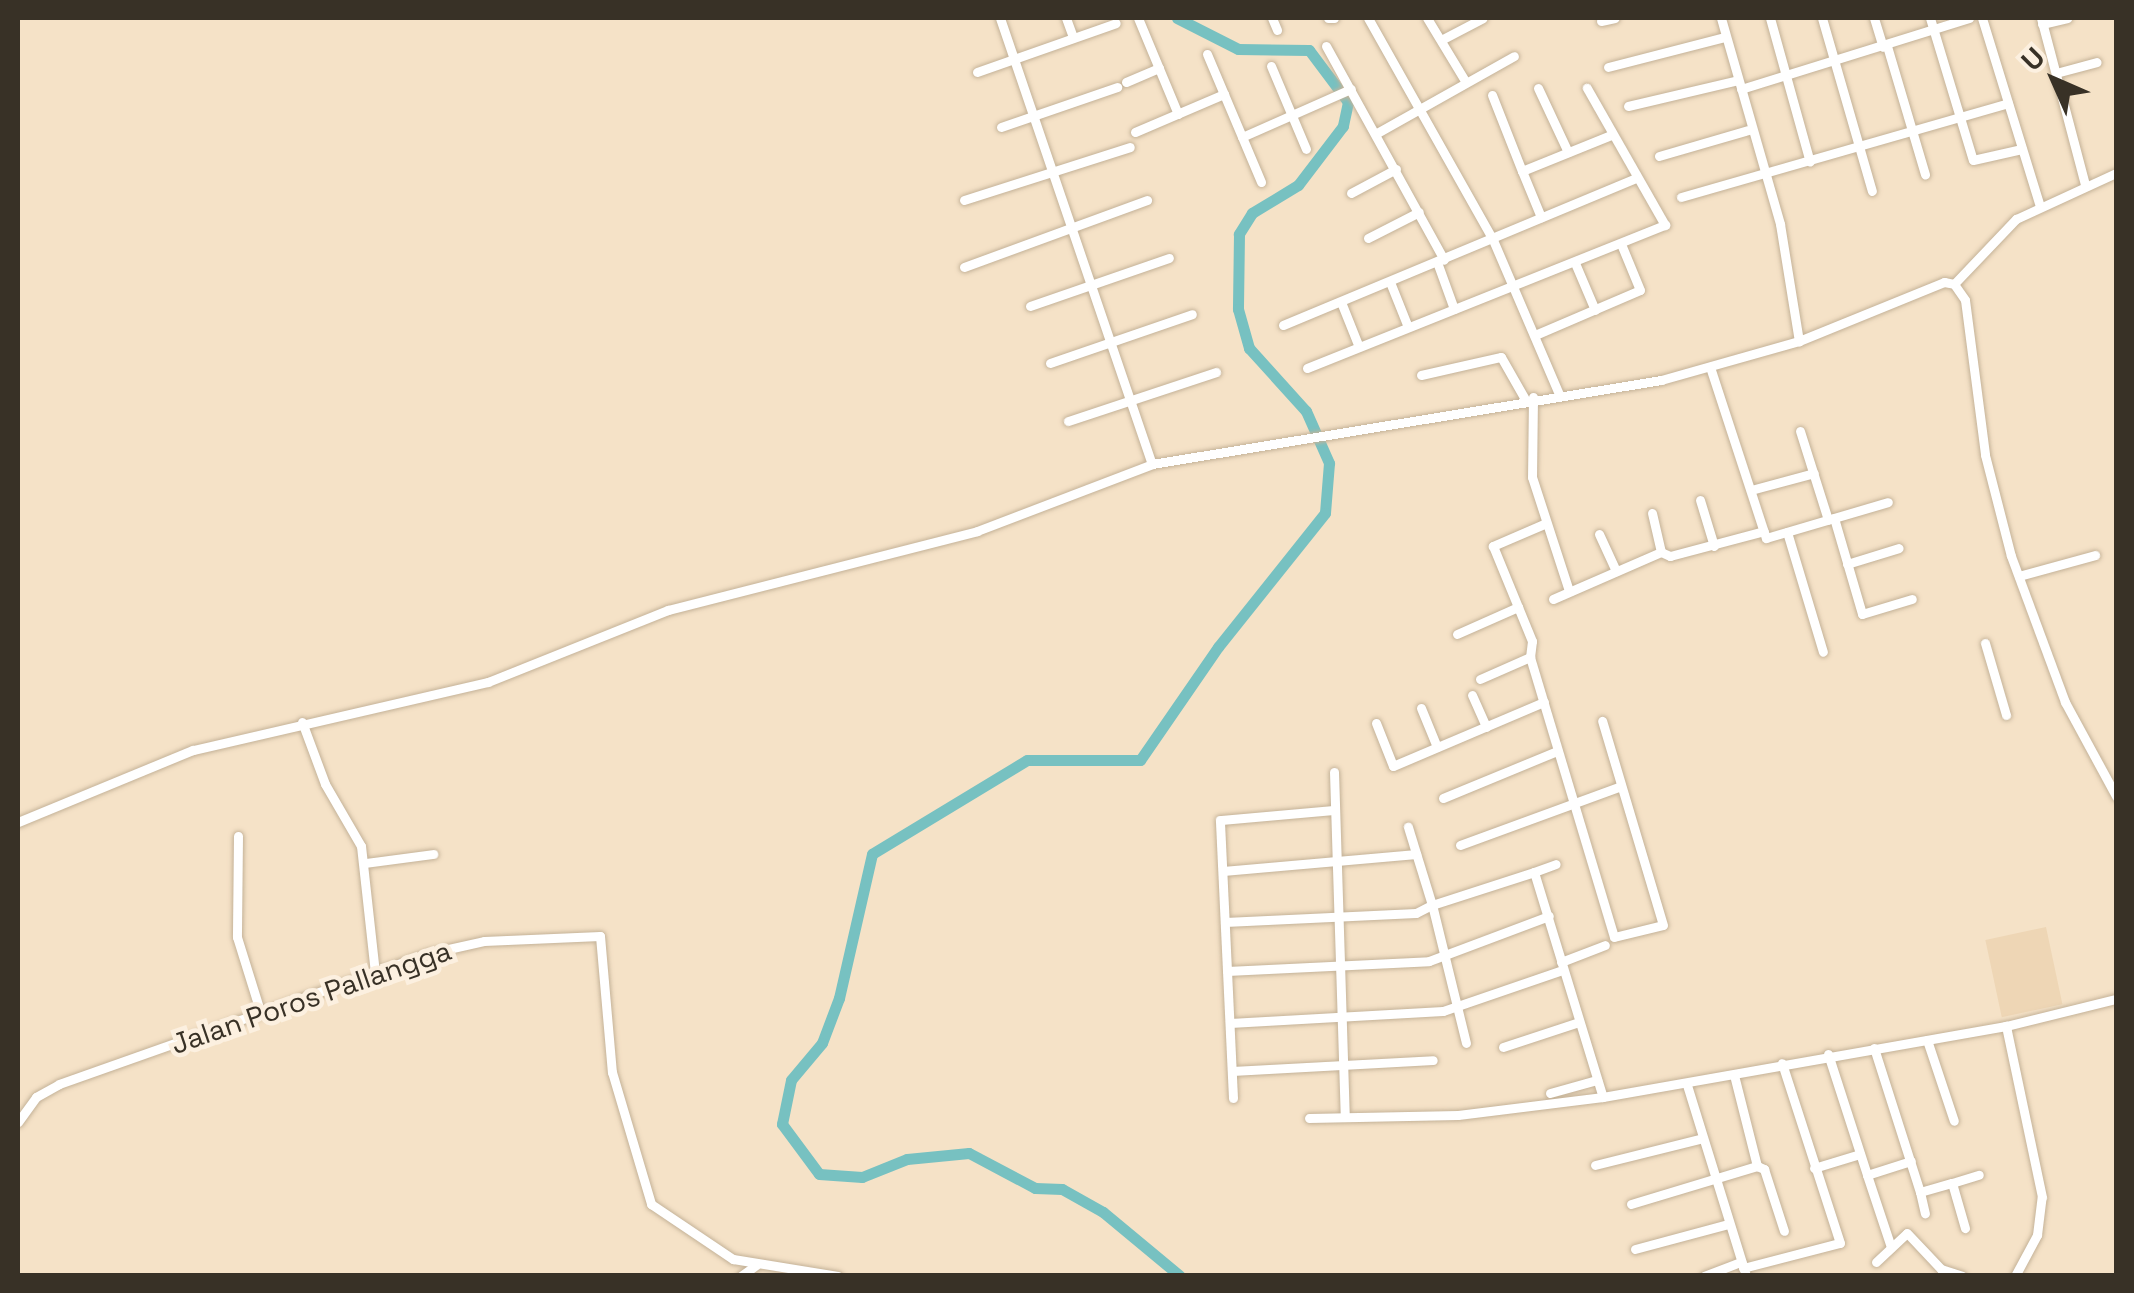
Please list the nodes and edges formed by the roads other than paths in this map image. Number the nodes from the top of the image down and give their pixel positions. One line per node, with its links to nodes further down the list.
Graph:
1 (1000, 18): 29 (street)
2 (1066, 18): 22 (street)
3 (1138, 18): 34 (street)
4 (1272, 18): 21 (street)
5 (1368, 18): 46 (street)
6 (1428, 18): 24 (street)
7 (1482, 18): 24 (street)
8 (1615, 18): 17 (street)
9 (1720, 18): 23 (street)
10 (1770, 18): 37 (street)
11 (1822, 18): 30 (street)
12 (1874, 18): 26 (street)
13 (1930, 18): 20 (street)
14 (1969, 18): 20 (street)
15 (1982, 18): 45 (street)
16 (2068, 18): 18 (street)
17 (1601, 21)
18 (2042, 21): 36 (street)
19 (1116, 23): 22 (street)
20 (1933, 29): 26 (street); 51 (street)
21 (1277, 30)
22 (1073, 37): 29 (street)
23 (1725, 37): 33 (street); 39 (street)
24 (1441, 40): 38 (street)
25 (1326, 46): 42 (street)
26 (1885, 46): 30 (street); 57 (street)
27 (1207, 54): 43 (street)
28 (1514, 56): 38 (street)
29 (1014, 59): 35 (street); 49 (street)
30 (1836, 61): 37 (street); 60 (street)
31 (2096, 62): 36 (street)
32 (1271, 66): 50 (street)
33 (1608, 67)
34 (1159, 68): 48 (street); 49 (street)
35 (977, 72)
36 (2056, 74): 74 (street)
37 (1789, 75): 39 (street); 65 (street)
38 (1464, 79): 46 (street)
39 (1740, 84): 47 (street); 53 (street)
40 (1538, 88): 63 (street)
41 (1588, 88): 56 (street)
42 (1349, 91): 50 (street); 55 (street)
43 (1224, 94): 48 (street); 58 (street)
44 (1492, 95): 67 (street)
45 (2008, 104): 51 (street); 62 (street)
46 (1422, 105): 55 (street); 85 (street)
47 (1628, 106)
48 (1178, 114): 54 (street)
49 (1032, 116): 52 (street); 68 (street)
50 (1292, 116): 58 (street); 61 (street)
51 (1960, 119): 57 (street); 62 (street)
52 (1000, 127)
53 (1752, 130): 64 (street); 70 (street)
54 (1135, 132)
55 (1377, 133): 66 (street)
56 (1611, 134): 63 (street); 72 (street)
57 (1912, 134): 60 (street); 71 (street)
58 (1242, 136): 73 (street)
59 (1130, 147): 68 (street)
60 (1860, 147): 65 (street); 75 (street)
61 (1306, 149)
62 (2022, 149): 80 (street)
63 (1568, 152): 67 (street)
64 (1659, 156)
65 (1810, 162): 70 (street)
66 (1396, 169): 76 (street); 81 (street)
67 (1522, 170): 82 (street)
68 (1051, 173): 78 (street); 83 (street)
69 (2116, 173): 74 (street)
70 (1766, 174): 77 (street); 103 (street)
71 (1925, 174)
72 (1636, 178): 82 (street); 86 (street)
73 (1261, 182)
74 (2085, 184): 80 (street)
75 (1872, 191)
76 (1351, 193)
77 (1680, 197)
78 (964, 200)
79 (1147, 200): 83 (street)
80 (2040, 206): 92 (street)
81 (1418, 212): 84 (street); 88 (street)
82 (1540, 217): 85 (street)
83 (1072, 228): 90 (street); 93 (street)
84 (1368, 238)
85 (1494, 240): 88 (street); 94 (street)
86 (1621, 244): 89 (street); 98 (street)
87 (1169, 258): 93 (street)
88 (1440, 261): 91 (street); 97 (street)
89 (1575, 263): 94 (street); 98 (street)
90 (964, 267)
91 (1390, 282): 95 (street); 101 (street)
92 (1954, 284): 103 (street); 133 (street)
93 (1091, 286): 96 (street); 104 (street)
94 (1514, 288): 97 (street); 102 (street)
95 (1341, 302): 100 (street); 105 (street)
96 (1030, 306)
97 (1454, 308): 101 (street)
98 (1594, 310): 102 (street)
99 (1192, 314): 104 (street)
100 (1283, 325)
101 (1408, 327): 105 (street)
102 (1535, 335): 111 (street)
103 (1799, 341): 107 (street)
104 (1110, 342): 106 (street); 113 (street)
105 (1359, 347): 108 (street)
106 (1050, 363)
107 (1710, 367): 111 (street); 118 (street)
108 (1307, 368)
109 (1216, 372): 113 (street)
110 (1421, 375): 112 (street)
111 (1558, 394): 112 (street)
112 (1529, 398): 116 (street); 123 (street)
113 (1131, 399): 114 (street); 116 (street)
114 (1068, 420)
115 (1800, 431): 117 (street)
116 (1152, 464): 148 (street)
117 (1814, 472): 118 (street); 122 (street)
118 (1752, 490): 124 (street)
119 (1700, 500): 127 (street)
120 (1888, 502): 122 (street)
121 (1652, 513): 129 (street)
122 (1831, 519): 125 (street); 131 (street)
123 (1544, 524): 134 (street); 137 (street)
124 (1764, 531): 125 (street); 127 (street)
125 (1787, 532): 140 (street)
126 (1599, 534): 132 (street)
127 (1714, 546): 129 (street)
128 (1899, 548): 131 (street)
129 (1661, 552): 132 (street)
130 (2095, 555): 133 (street)
131 (1847, 564): 136 (street)
132 (1616, 572): 134 (street)
133 (2019, 576): 155 (street)
134 (1569, 591): 135 (street)
135 (1553, 600)
136 (1912, 600)
137 (1518, 607): 138 (street); 141 (street)
138 (1457, 634)
139 (1985, 643): 146 (street)
140 (1823, 652)
141 (1530, 657): 142 (street); 144 (street)
142 (1480, 679)
143 (1472, 694): 150 (street)
144 (1544, 702): 150 (street); 152 (street)
145 (1421, 708): 151 (street)
146 (2006, 714)
147 (1602, 721): 154 (street)
148 (302, 722): 159 (street); 165 (street)
149 (1376, 723): 151 (street)
150 (1486, 727): 151 (street)
151 (1438, 747)
152 (1557, 751): 156 (street); 157 (street)
153 (1334, 772): 158 (street)
154 (1621, 786): 157 (street); 157 (street)
155 (2116, 796)
156 (1444, 798)
157 (1571, 801): 162 (street)
158 (1335, 810): 166 (street); 168 (street)
159 (18, 822)
160 (1408, 827): 164 (street)
161 (238, 836): 182 (street)
162 (1460, 845)
163 (433, 854): 165 (street)
164 (1416, 854): 166 (street); 170 (street)
165 (366, 863): 179 (street)
166 (1337, 864): 168 (street); 172 (street)
167 (1556, 864): 169 (street)
168 (1223, 870): 173 (street)
169 (1534, 872): 170 (street); 171 (street)
170 (1432, 905): 172 (street); 175 (street)
171 (1549, 916): 175 (street); 177 (street)
172 (1339, 917): 173 (street); 176 (street)
173 (1225, 922): 178 (street)
174 (1606, 945): 177 (street)
175 (1445, 954): 176 (street); 181 (street)
176 (1340, 966): 178 (street); 183 (street)
177 (1562, 966): 181 (street); 184 (street)
178 (1228, 972): 185 (street)
179 (375, 973): 182 (street, Jalan Poros Pallangga); 225 (street, Jalan Poros Pallangga)
180 (2116, 999): 186 (street)
181 (1455, 1005): 183 (street); 188 (street)
182 (260, 1011): 205 (street, Jalan Poros Pallangga)
183 (1342, 1018): 185 (street); 194 (street)
184 (1578, 1022): 189 (street); 197 (street)
185 (1230, 1023): 195 (street)
186 (2006, 1026): 187 (street); 232 (street)
187 (1927, 1040): 190 (street); 204 (street)
188 (1466, 1043)
189 (1503, 1047)
190 (1874, 1048): 191 (street); 208 (street)
191 (1828, 1054): 193 (street); 207 (street)
192 (1434, 1060): 194 (street)
193 (1782, 1063): 196 (street); 211 (street)
194 (1344, 1065): 195 (street); 202 (street)
195 (1232, 1071): 201 (street)
196 (1734, 1074): 198 (street); 210 (street)
197 (1597, 1080): 199 (street); 200 (street)
198 (1687, 1085): 200 (street); 206 (street)
199 (1550, 1092)
200 (1602, 1097): 202 (street)
201 (1233, 1098)
202 (1346, 1117): 203 (street)
203 (1309, 1118)
204 (1954, 1121)
205 (18, 1122)
206 (1699, 1139): 209 (street); 214 (street)
207 (1860, 1154): 211 (street); 212 (street)
208 (1911, 1161): 212 (street); 216 (street)
209 (1595, 1165)
210 (1757, 1166): 214 (street); 221 (street)
211 (1814, 1168): 226 (street)
212 (1867, 1175): 222 (street)
213 (1979, 1175): 215 (street)
214 (1714, 1180): 217 (street); 219 (street)
215 (1952, 1183): 216 (street); 220 (street)
216 (1920, 1192): 218 (street)
217 (1631, 1204)
218 (1926, 1213)
219 (1728, 1224): 223 (street); 226 (street)
220 (1965, 1228)
221 (1784, 1230)
222 (1891, 1248): 224 (street); 227 (street)
223 (1635, 1249)
224 (1876, 1262)
225 (756, 1265): 228 (street); 229 (street)
226 (1744, 1268): 230 (street)
227 (1938, 1272): 231 (street)
228 (741, 1276)
229 (838, 1276)
230 (1704, 1276)
231 (1962, 1276)
232 (2015, 1276)

